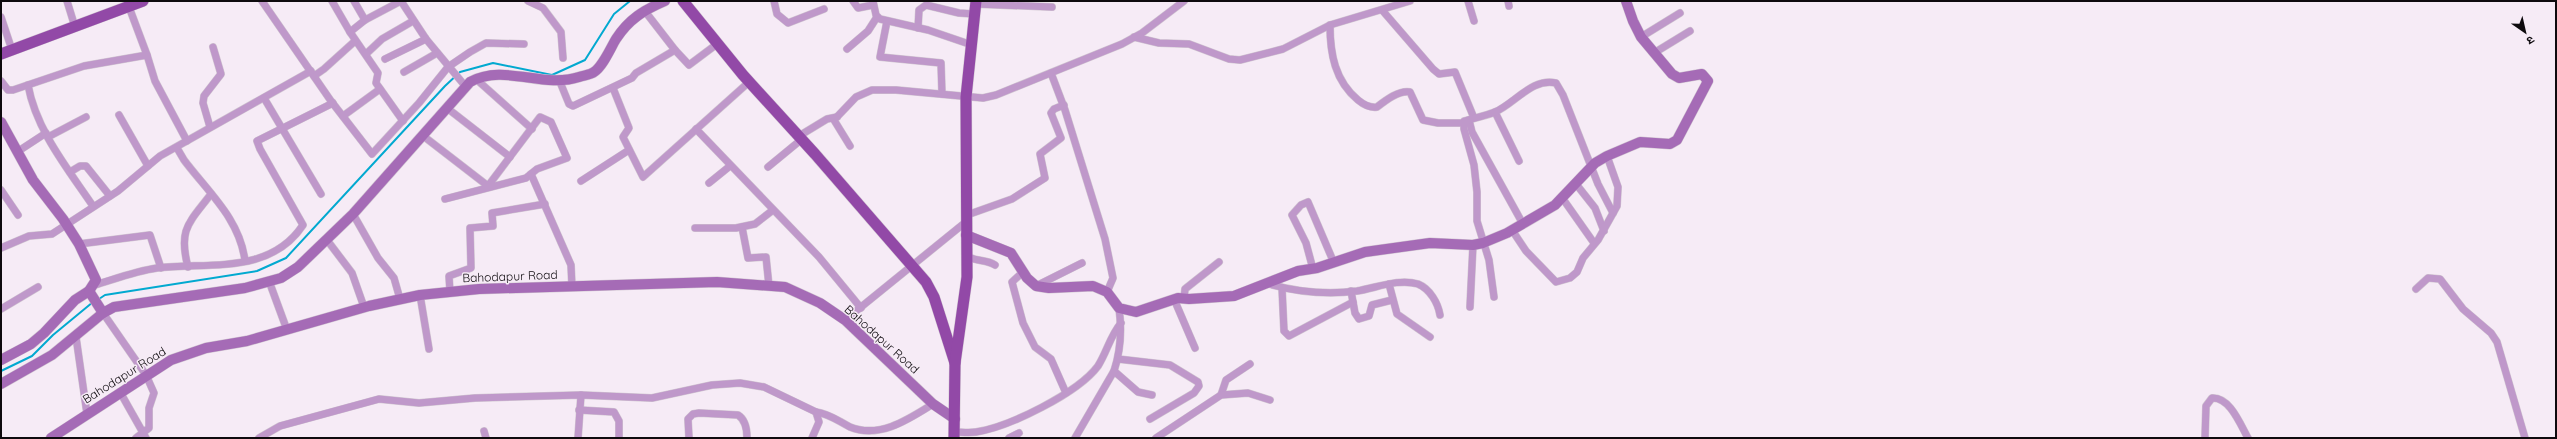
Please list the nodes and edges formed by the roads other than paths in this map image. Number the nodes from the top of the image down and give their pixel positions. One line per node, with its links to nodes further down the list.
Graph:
1 (67, 1): 31 (street)
2 (143, 1): 17 (main road)
3 (262, 1): 54 (street)
4 (332, 1): 34 (street)
5 (354, 1): 26 (street)
6 (401, 1): 26 (street); 29 (street)
7 (528, 1): 50 (street)
8 (665, 1): 21 (street)
9 (683, 1): 40 (main road)
10 (774, 1): 20 (street)
11 (854, 1): 16 (street)
12 (1184, 1): 35 (street)
13 (1410, 1): 22 (street)
14 (1468, 1): 28 (street)
15 (1626, 1): 36 (street)
16 (873, 3): 25 (street)
17 (129, 7): 31 (main road); 49 (street)
18 (976, 7): 19 (street); 32 (street); 41 (main road)
19 (1052, 7)
20 (824, 9)
21 (644, 10): 44 (street); 58 (street)
22 (1382, 10): 30 (street); 75 (street)
23 (1680, 13): 36 (street)
24 (1, 17): 45 (street)
25 (877, 18): 27 (street); 43 (street)
26 (365, 20): 34 (street)
27 (887, 21): 32 (street); 64 (street)
28 (1474, 21)
29 (413, 22): 37 (street); 48 (street)
30 (1330, 25): 35 (street); 75 (street)
31 (75, 27): 45 (main road)
32 (918, 28): 41 (street)
33 (1690, 31): 47 (street)
34 (350, 32): 38 (street)
35 (1134, 37): 55 (street)
36 (1641, 37): 47 (street)
37 (426, 39): 46 (street); 51 (street)
38 (355, 40): 48 (street); 54 (street)
39 (524, 44): 52 (street)
40 (717, 44): 44 (street); 59 (main road)
41 (972, 45): 65 (main road)
42 (213, 47): 78 (street)
43 (847, 49)
44 (675, 50): 62 (street)
45 (6, 52)
46 (437, 53): 52 (street); 53 (street)
47 (1654, 53): 91 (street)
48 (366, 54): 63 (street)
49 (147, 55): 60 (street); 86 (street)
50 (563, 58)
51 (385, 59)
52 (450, 68): 61 (street); 76 (street)
53 (404, 72)
54 (312, 73): 66 (street); 67 (street)
55 (1051, 73): 65 (street); 68 (street)
56 (476, 79): 58 (street); 61 (street); 79 (street)
57 (1, 81): 60 (street)
58 (560, 82): 62 (street)
59 (749, 82): 80 (street); 85 (main road)
60 (28, 85): 83 (street)
61 (464, 85): 69 (street)
62 (613, 88): 89 (street)
63 (380, 89): 72 (street); 76 (street)
64 (942, 94): 65 (street); 74 (street)
65 (966, 97): 116 (main road)
66 (264, 98): 78 (street); 81 (street)
67 (333, 103): 72 (street); 81 (street)
68 (1064, 105): 116 (street); 152 (street)
69 (447, 108): 84 (street); 92 (street)
70 (1495, 112): 75 (street); 93 (street); 97 (street)
71 (119, 115): 94 (street)
72 (343, 116): 76 (street)
73 (86, 117): 83 (street)
74 (837, 117): 85 (street); 87 (street)
75 (1468, 120): 117 (street); 127 (street)
76 (403, 121)
77 (1, 122): 82 (street)
78 (210, 127): 86 (street)
79 (532, 129): 92 (street); 99 (street)
80 (696, 129): 89 (street); 95 (street)
81 (283, 130): 106 (street); 130 (street)
82 (4, 135): 90 (street)
83 (47, 135): 90 (street); 98 (street)
84 (422, 135): 103 (street); 114 (street)
85 (801, 138): 96 (street); 135 (main road)
86 (187, 141): 88 (street)
87 (850, 146)
88 (177, 148): 94 (street); 105 (street)
89 (629, 150): 100 (street)
90 (17, 152): 118 (street)
91 (1607, 156): 97 (street); 113 (street)
92 (510, 157): 103 (street)
93 (1519, 161)
94 (148, 166): 107 (street)
95 (730, 166): 101 (street); 112 (street)
96 (768, 167)
97 (1592, 167): 102 (street); 113 (street)
98 (70, 172): 107 (street); 111 (street)
99 (531, 174): 103 (street); 110 (street)
100 (581, 181)
101 (709, 183)
102 (1576, 184): 109 (street); 122 (street)
103 (488, 186): 108 (street)
104 (1, 190): 115 (street)
105 (211, 194): 130 (street); 136 (street)
106 (321, 194)
107 (110, 196): 111 (street)
108 (445, 199)
109 (1563, 199): 117 (street); 125 (street)
110 (545, 204): 146 (street); 151 (street)
111 (93, 206): 118 (street)
112 (773, 210): 119 (street); 161 (street)
113 (1613, 213): 122 (street)
114 (353, 214): 124 (street); 155 (street)
115 (18, 215)
116 (967, 218): 123 (main road); 135 (street)
117 (1523, 224): 121 (street)
118 (67, 225): 126 (street); 128 (street)
119 (742, 226): 120 (street); 143 (street)
120 (695, 228)
121 (1512, 230): 125 (street); 127 (street)
122 (1604, 231): 125 (street)
123 (966, 235): 129 (main road); 139 (street)
124 (326, 240): 140 (street); 159 (street)
125 (1594, 243)
126 (79, 244): 137 (street); 149 (street)
127 (1478, 244): 133 (street); 154 (street); 160 (street)
128 (1, 248)
129 (967, 256): 134 (street); 175 (main road)
130 (245, 261): 136 (street)
131 (1219, 262): 156 (street)
132 (1082, 263): 144 (street)
133 (1334, 263): 138 (street); 138 (street)
134 (996, 265)
135 (912, 266): 161 (street); 175 (main road)
136 (188, 267): 137 (street)
137 (161, 268): 149 (street)
138 (1313, 269): 141 (street)
139 (1023, 272): 144 (street); 181 (street)
140 (269, 281): 164 (street); 168 (street)
141 (1269, 284): 147 (street); 156 (street)
142 (1389, 284): 150 (street); 157 (street); 165 (street)
143 (769, 286): 146 (street, Bahodapur Road); 166 (street, Bahodapur Road)
144 (1036, 286): 152 (street)
145 (38, 287): 163 (street)
146 (572, 287): 151 (street, Bahodapur Road)
147 (1282, 288): 150 (street); 158 (street)
148 (2416, 289): 210 (street)
149 (92, 290): 164 (street); 174 (street)
150 (1351, 291): 158 (street)
151 (450, 292): 153 (street, Bahodapur Road)
152 (1107, 292): 162 (street)
153 (420, 294): 155 (street, Bahodapur Road); 172 (street)
154 (1494, 297)
155 (400, 299): 159 (street, Bahodapur Road)
156 (1179, 299): 162 (street); 171 (street)
157 (1392, 300): 158 (street); 170 (street)
158 (1353, 302)
159 (364, 307): 168 (street, Bahodapur Road)
160 (1470, 307)
161 (861, 308): 166 (street)
162 (1119, 308): 167 (street)
163 (1, 309)
164 (101, 311): 169 (street); 178 (street)
165 (1440, 315)
166 (845, 320): 186 (street, Bahodapur Road)
167 (1121, 323): 173 (street); 181 (street)
168 (287, 330): 178 (street, Bahodapur Road)
169 (76, 337): 179 (street); 189 (street)
170 (1430, 337)
171 (1195, 348)
172 (429, 349)
173 (1118, 359): 177 (street); 191 (street)
174 (1, 360)
175 (955, 363): 190 (main road)
176 (1250, 364): 184 (street)
177 (1114, 371): 183 (street); 206 (street)
178 (146, 375): 180 (street, Bahodapur Road); 194 (street)
179 (1, 384)
180 (120, 392): 189 (street, Bahodapur Road); 194 (street)
181 (1066, 394): 192 (street)
182 (581, 395): 187 (street); 188 (street); 198 (street)
183 (1152, 395)
184 (1221, 395): 185 (street); 207 (street)
185 (1270, 400)
186 (933, 404): 188 (street); 190 (street, Bahodapur Road)
187 (579, 410): 199 (street); 200 (street)
188 (816, 412): 203 (street)
189 (87, 414): 196 (street, Bahodapur Road)
190 (955, 418): 195 (main road)
191 (1150, 419)
192 (970, 433): 195 (street); 204 (street)
193 (1019, 433): 205 (street)
194 (144, 435): 197 (street)
195 (954, 435)
196 (51, 438)
197 (136, 438)
198 (259, 438)
199 (578, 438)
200 (619, 438)
201 (689, 438): 202 (street)
202 (747, 438)
203 (812, 438)
204 (977, 438)
205 (1009, 438)
206 (1075, 438)
207 (1156, 438)
208 (2205, 438): 209 (street)
209 (2248, 438)
210 (2524, 438)

